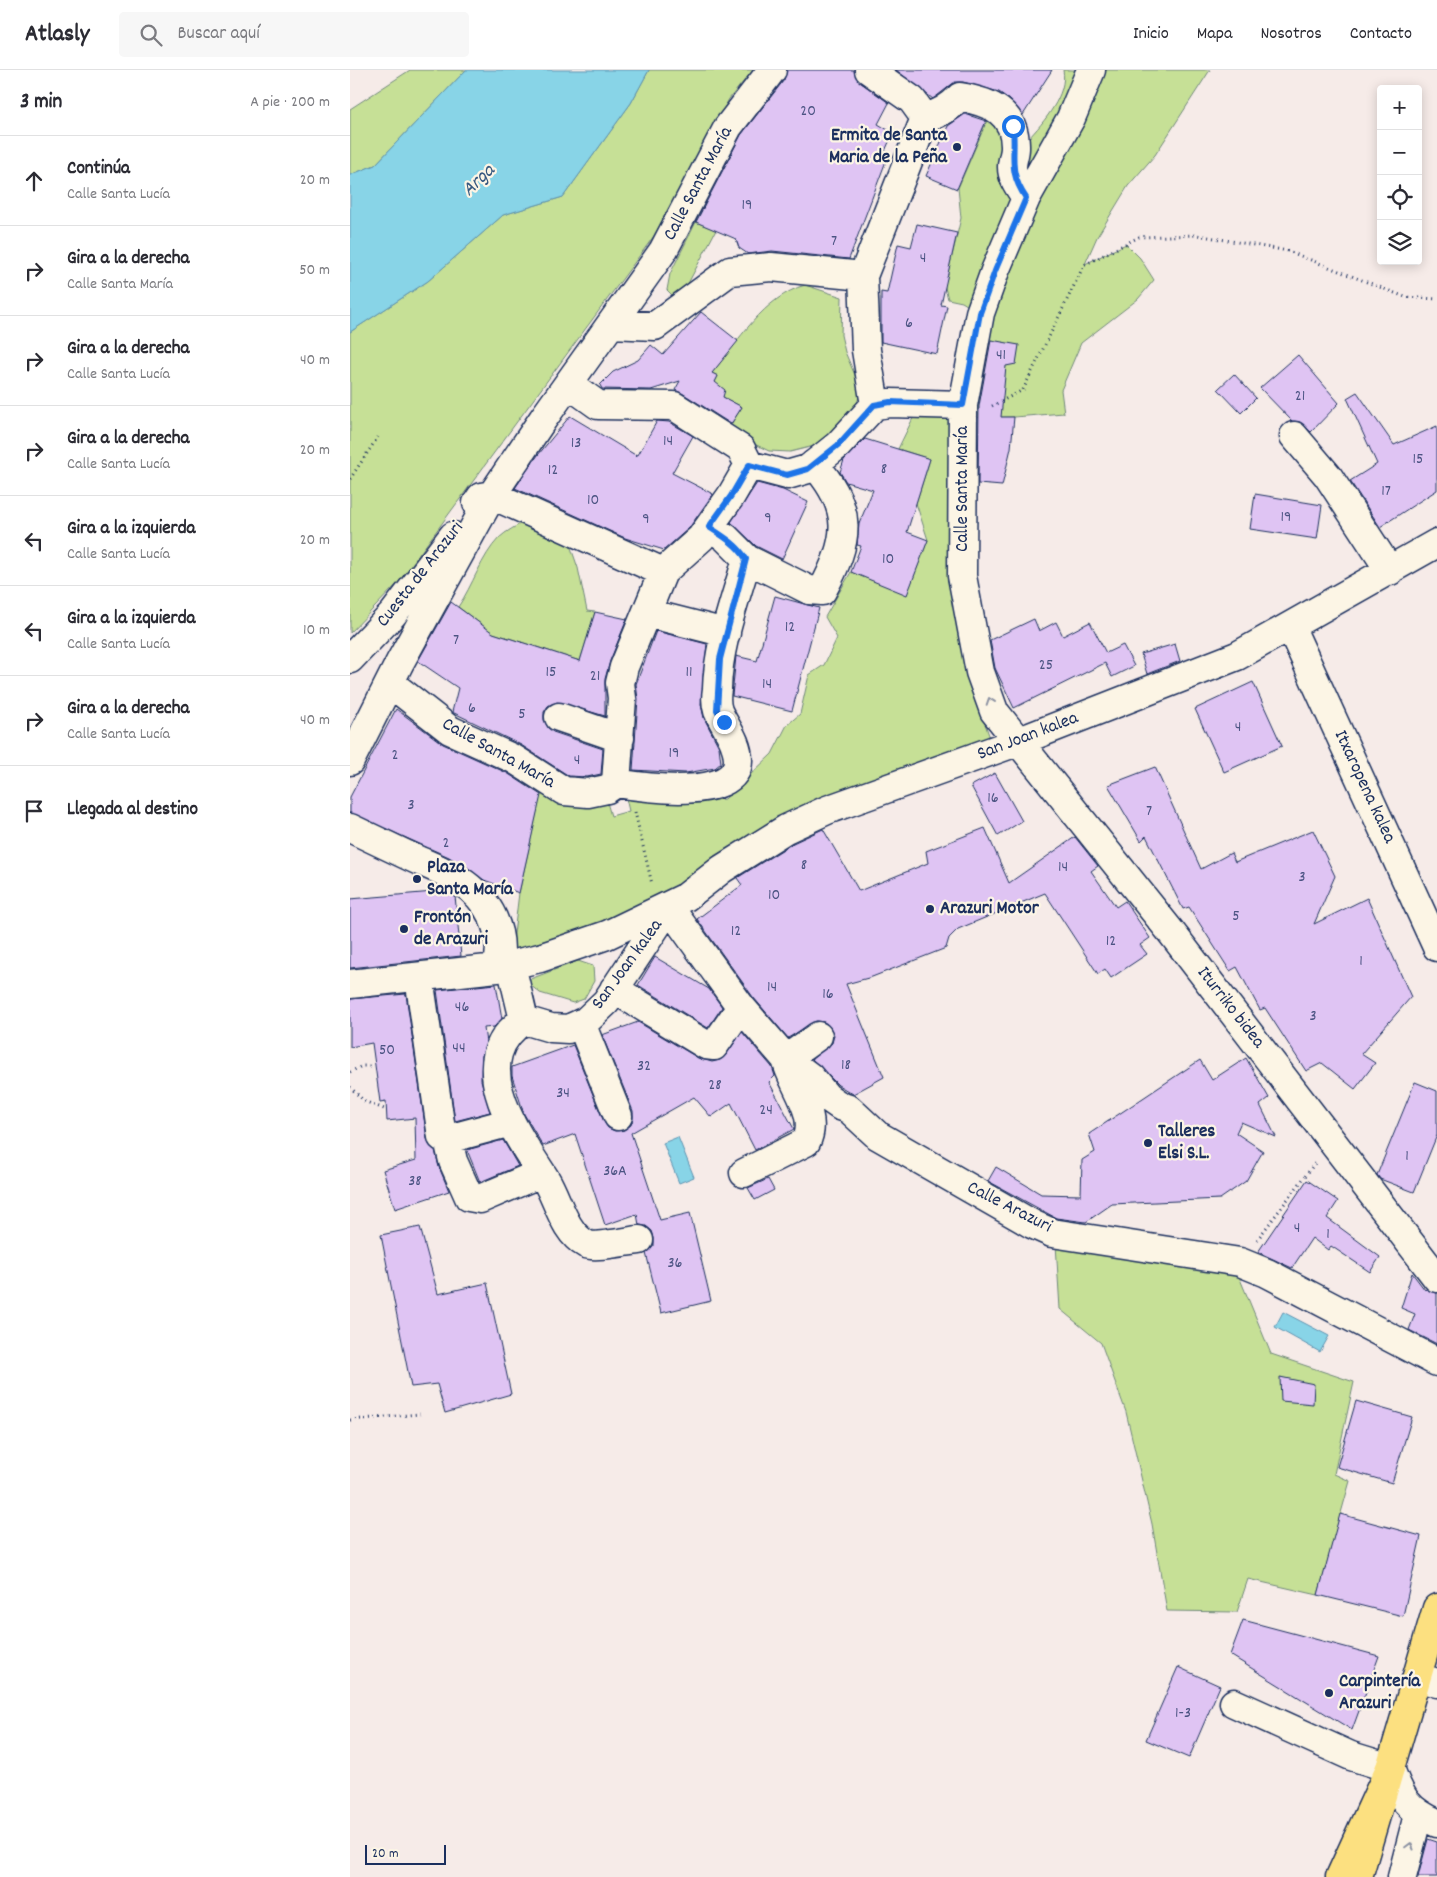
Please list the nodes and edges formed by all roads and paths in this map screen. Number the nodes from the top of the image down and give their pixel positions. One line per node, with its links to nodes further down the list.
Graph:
1 (772, 70): 8 (street, Calle Santa María)
2 (869, 70): 4 (street)
3 (1091, 70): 5 (street, Calle Santa María)
4 (925, 118): 5 (street); 6 (street)
5 (1026, 198): 11 (street, Calle Santa María)
6 (863, 276): 8 (street); 10 (street)
7 (1437, 299): 11 (path)
8 (611, 324): 9 (street, Calle Santa María)
9 (570, 385): 15 (street); 17 (street, Calle Santa María)
10 (874, 405): 11 (street); 14 (street)
11 (963, 405): 30 (street, Calle Santa María, one-way to 11)
12 (1294, 436): 21 (street)
13 (378, 437): 16 (path)
14 (814, 464): 15 (street); 20 (street)
15 (749, 465): 18 (street)
16 (350, 479)
17 (492, 495): 22 (street); 26 (street, Cuesta de Arazuri); 27 (street, Calle Santa María)
18 (709, 527): 20 (street); 22 (street)
19 (1437, 544): 21 (street, San Joan kalea)
20 (746, 559): 25 (street)
21 (1390, 570): 24 (street, San Joan kalea)
22 (664, 572): 23 (street)
23 (647, 613): 25 (street); 29 (street)
24 (1290, 628): 30 (street, San Joan kalea); 36 (street, Itxaropena kalea)
25 (726, 633): 32 (street)
26 (350, 659)
27 (390, 683): 31 (street, Calle Santa María); 32 (street, Calle Santa María)
28 (559, 717): 29 (street)
29 (620, 738): 32 (street)
30 (1017, 742): 35 (street, San Joan kalea); 53 (street, Iturriko bidea)
31 (350, 761)
32 (622, 784): 34 (path)
33 (350, 828): 37 (street)
34 (652, 886)
35 (669, 907): 37 (street, San Joan kalea); 40 (street, San Joan kalea); 41 (street, San Joan kalea)
36 (1437, 947)
37 (504, 966): 38 (street, San Joan kalea); 42 (street)
38 (419, 977): 39 (street, San Joan kalea); 52 (street)
39 (350, 984)
40 (614, 989): 41 (street); 43 (street, San Joan kalea)
41 (741, 1007): 45 (street, San Joan kalea)
42 (524, 1020): 43 (street, San Joan kalea); 51 (street)
43 (581, 1023): 50 (street)
44 (818, 1036): 45 (street)
45 (786, 1059): 55 (street); 57 (street, Calle Arazuri)
46 (372, 1066): 47 (path)
47 (350, 1072)
48 (350, 1087): 49 (path)
49 (384, 1109)
50 (618, 1116)
51 (511, 1122): 52 (street); 54 (street)
52 (448, 1139): 54 (street)
53 (1332, 1141): 57 (path); 58 (street, Iturriko bidea)
54 (540, 1173): 56 (street)
55 (744, 1173)
56 (639, 1240)
57 (1240, 1262): 59 (street, Calle Arazuri)
58 (1437, 1278)
59 (1437, 1362)
60 (420, 1414): 61 (path)
61 (350, 1420)
62 (1437, 1608): 63 (main road)
63 (1427, 1680): 65 (main road)
64 (1234, 1703): 65 (street)
65 (1390, 1768): 66 (street); 67 (main road); 68 (main road)
66 (1428, 1819): 69 (street, one-way to 66)
67 (1340, 1877)
68 (1358, 1877)
69 (1402, 1877)

